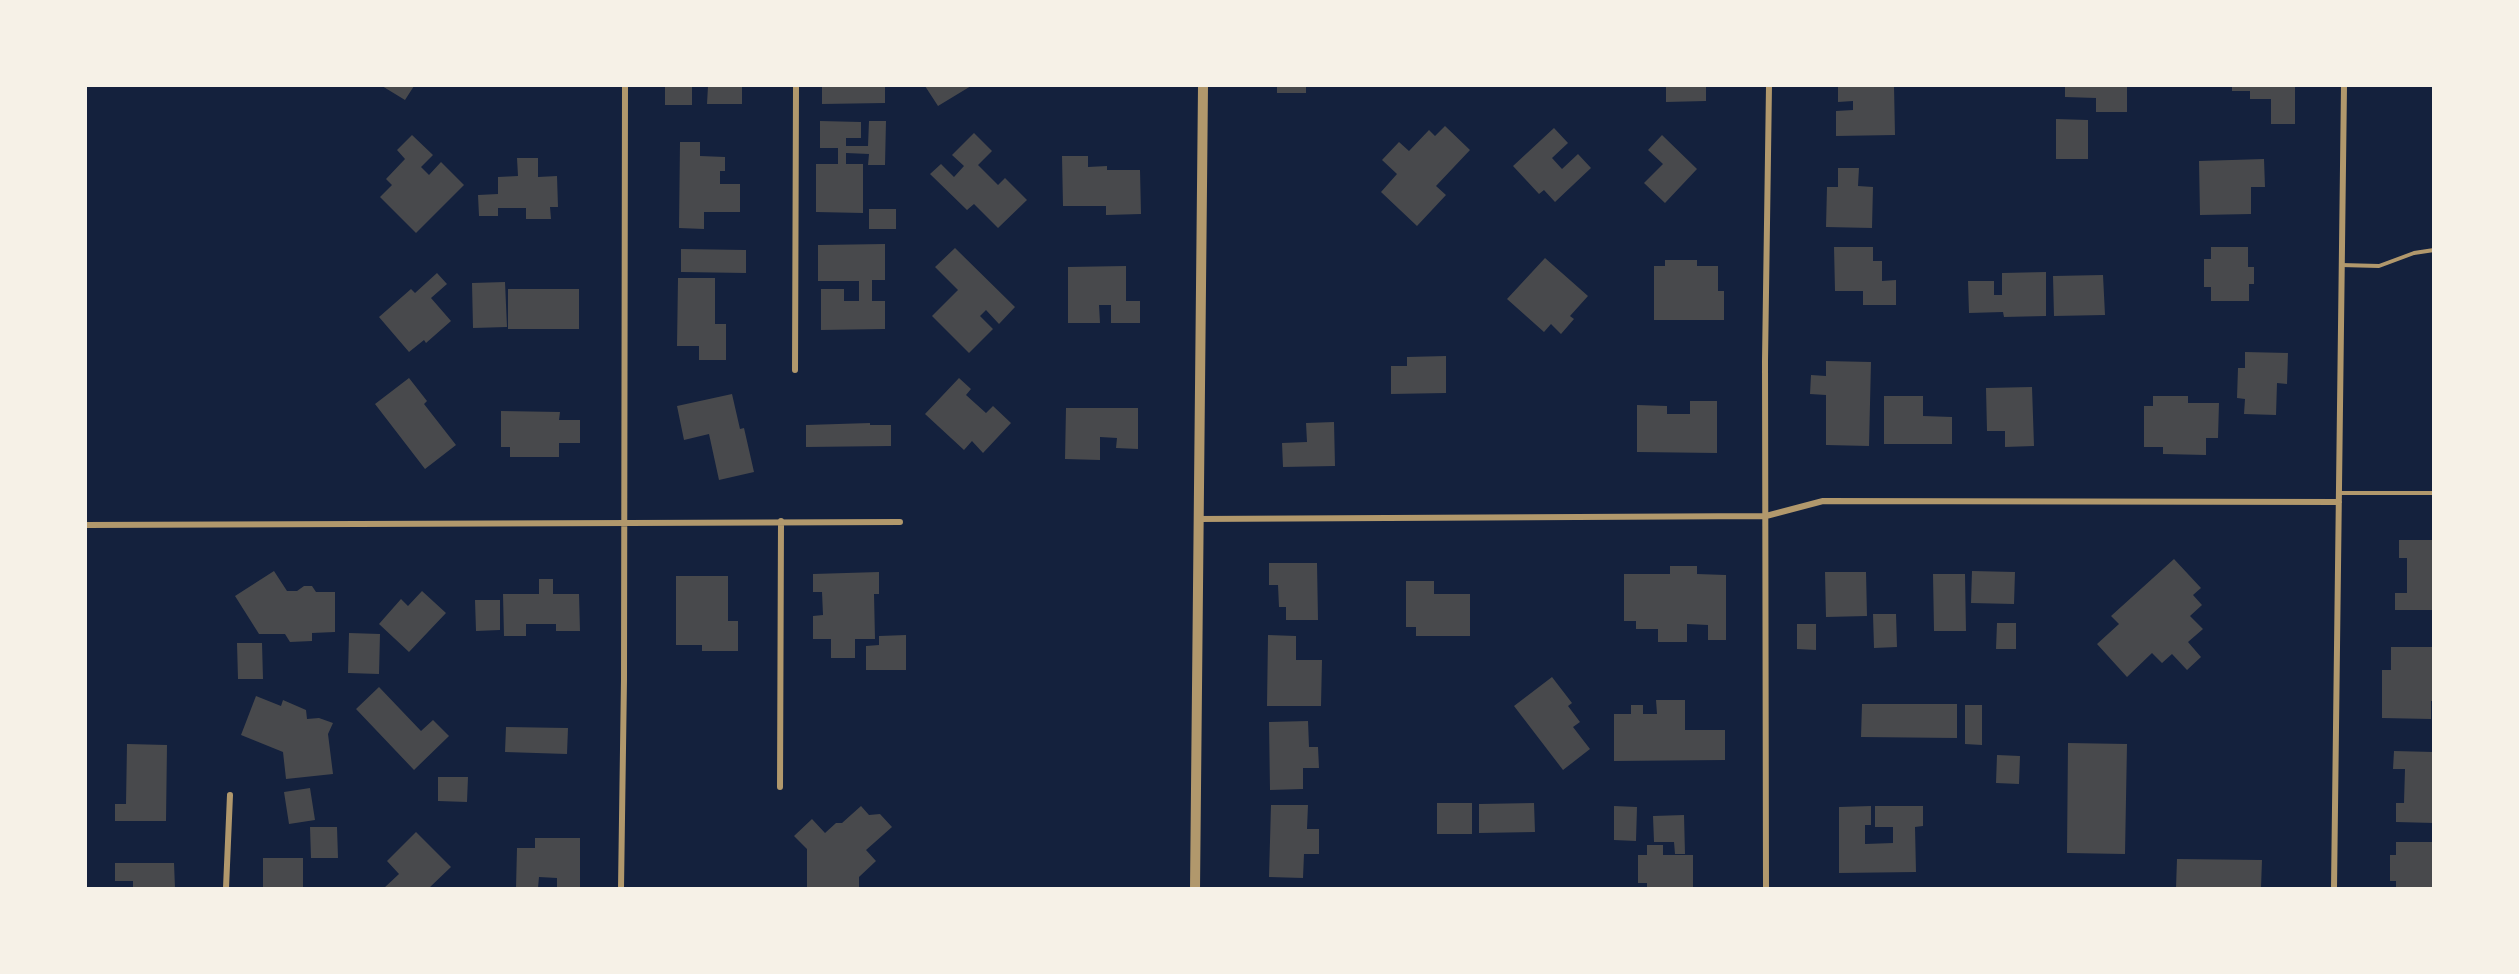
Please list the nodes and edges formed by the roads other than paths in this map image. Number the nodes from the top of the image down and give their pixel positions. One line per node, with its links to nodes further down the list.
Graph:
1 (625, 86): 16 (street)
2 (796, 86): 8 (street)
3 (1203, 86): 13 (street)
4 (1769, 86): 12 (street)
5 (2344, 86): 7 (street)
6 (2433, 250): 7 (lane)
7 (2340, 265): 9 (street)
8 (795, 370)
9 (2340, 493): 10 (lane); 11 (street)
10 (2433, 493)
11 (2339, 502): 12 (street); 24 (street)
12 (1766, 516): 13 (street); 23 (street)
13 (1197, 519): 22 (street)
14 (781, 521): 15 (street); 16 (street); 18 (street)
15 (900, 522)
16 (624, 524): 17 (street); 21 (street)
17 (86, 525)
18 (780, 787)
19 (230, 795): 20 (street)
20 (226, 888)
21 (621, 888)
22 (1195, 888)
23 (1766, 888)
24 (2334, 888)

